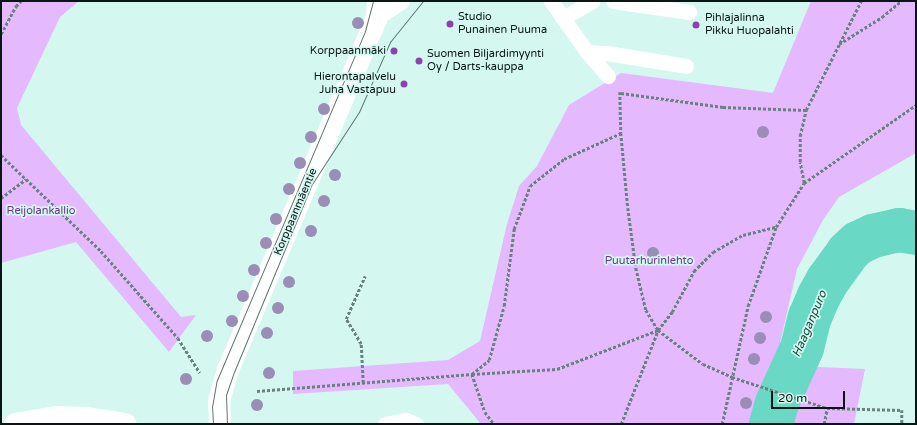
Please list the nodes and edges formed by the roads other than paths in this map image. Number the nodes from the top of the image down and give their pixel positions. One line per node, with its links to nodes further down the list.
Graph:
1 (402, 1): 5 (lane)
2 (551, 1): 7 (lane)
3 (593, 1): 7 (lane)
4 (613, 1): 6 (lane)
5 (377, 9): 13 (street, Korppaanmäentie)
6 (689, 12)
7 (563, 18): 8 (lane)
8 (587, 52): 9 (lane); 10 (lane)
9 (686, 66)
10 (608, 76)
11 (15, 424): 12 (street)
12 (126, 424)
13 (218, 424)
14 (385, 424): 15 (lane)
15 (416, 424)

